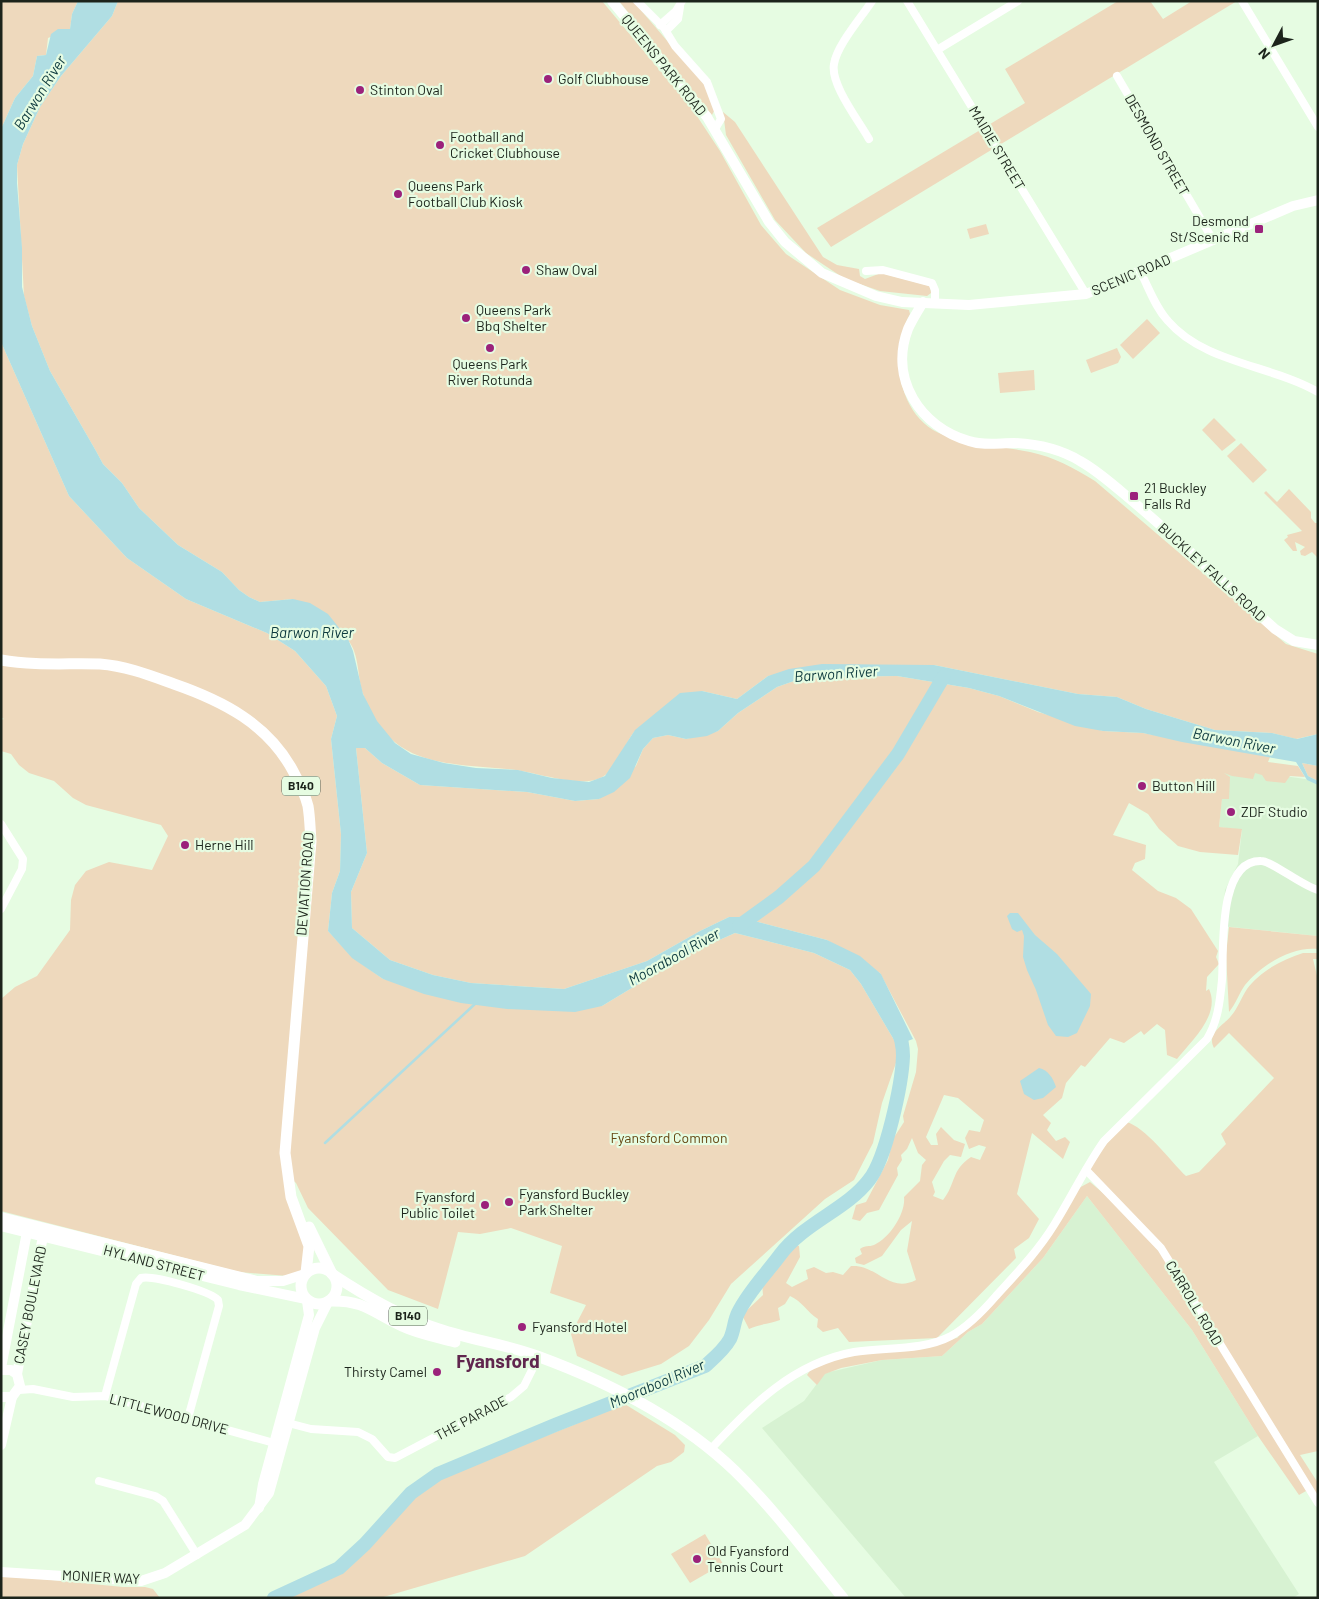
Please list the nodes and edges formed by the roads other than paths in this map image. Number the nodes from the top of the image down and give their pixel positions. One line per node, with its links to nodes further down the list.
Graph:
1 (612, 1): 12 (street, QUEENS PARK ROAD)
2 (637, 1): 8 (street, QUEENS PARK ROAD)
3 (872, 1): 13 (street)
4 (907, 1): 9 (street, MAIDIE STREET)
5 (1018, 1): 9 (street)
6 (1242, 1): 11 (street)
7 (681, 3): 8 (street)
8 (663, 28): 12 (street, QUEENS PARK ROAD)
9 (937, 50): 18 (street, MAIDIE STREET)
10 (1117, 76): 15 (street, DESMOND STREET)
11 (1318, 127)
12 (715, 129): 19 (street, QUEENS PARK ROAD)
13 (869, 139)
14 (1318, 200): 15 (street, SCENIC ROAD)
15 (1212, 240): 17 (street, SCENIC ROAD)
16 (866, 271): 20 (street)
17 (1140, 271): 18 (street, SCENIC ROAD); 21 (street)
18 (1086, 294): 20 (street, SCENIC ROAD)
19 (923, 302): 20 (street, SCENIC ROAD); 22 (street, BUCKLEY FALLS ROAD)
20 (935, 304)
21 (1318, 392)
22 (1318, 646)
23 (1, 660): 28 (main road, DEVIATION ROAD / B140)
24 (1, 824): 26 (street)
25 (1318, 890): 27 (street)
26 (1, 909)
27 (1086, 1170): 46 (street); 48 (street, CARROLL ROAD)
28 (288, 1177): 33 (main road, DEVIATION ROAD / B140); 34 (main road, DEVIATION ROAD / B140)
29 (1, 1217): 32 (street, HYLAND STREET)
30 (1, 1221): 32 (street)
31 (1, 1226): 32 (street, HYLAND STREET)
32 (36, 1231): 33 (street, HYLAND STREET); 35 (street, HYLAND STREET); 39 (street, CASEY BOULEVARD); 40 (street, CASEY BOULEVARD)
33 (306, 1273): 34 (main road); 35 (main road, B140)
34 (331, 1273): 36 (main road, B140); 37 (main road, B140)
35 (307, 1300): 36 (main road, B140); 43 (street, MONIER WAY)
36 (329, 1302): 37 (main road, B140); 43 (street, MONIER WAY)
37 (436, 1333): 38 (main road, B140)
38 (537, 1359): 43 (street, THE PARADE); 46 (main road, B140)
39 (1, 1369): 40 (street)
40 (14, 1388): 41 (street, LITTLEWOOD DRIVE); 45 (street, CASEY BOULEVARD)
41 (105, 1396): 42 (street, LITTLEWOOD DRIVE); 42 (street)
42 (188, 1418): 44 (street, LITTLEWOOD DRIVE)
43 (284, 1422): 44 (street, MONIER WAY)
44 (278, 1444): 49 (street, MONIER WAY)
45 (1, 1445)
46 (710, 1450): 51 (main road, B140)
47 (99, 1481): 49 (street)
48 (1318, 1503)
49 (197, 1555): 50 (street, MONIER WAY)
50 (5, 1570)
51 (842, 1598)

